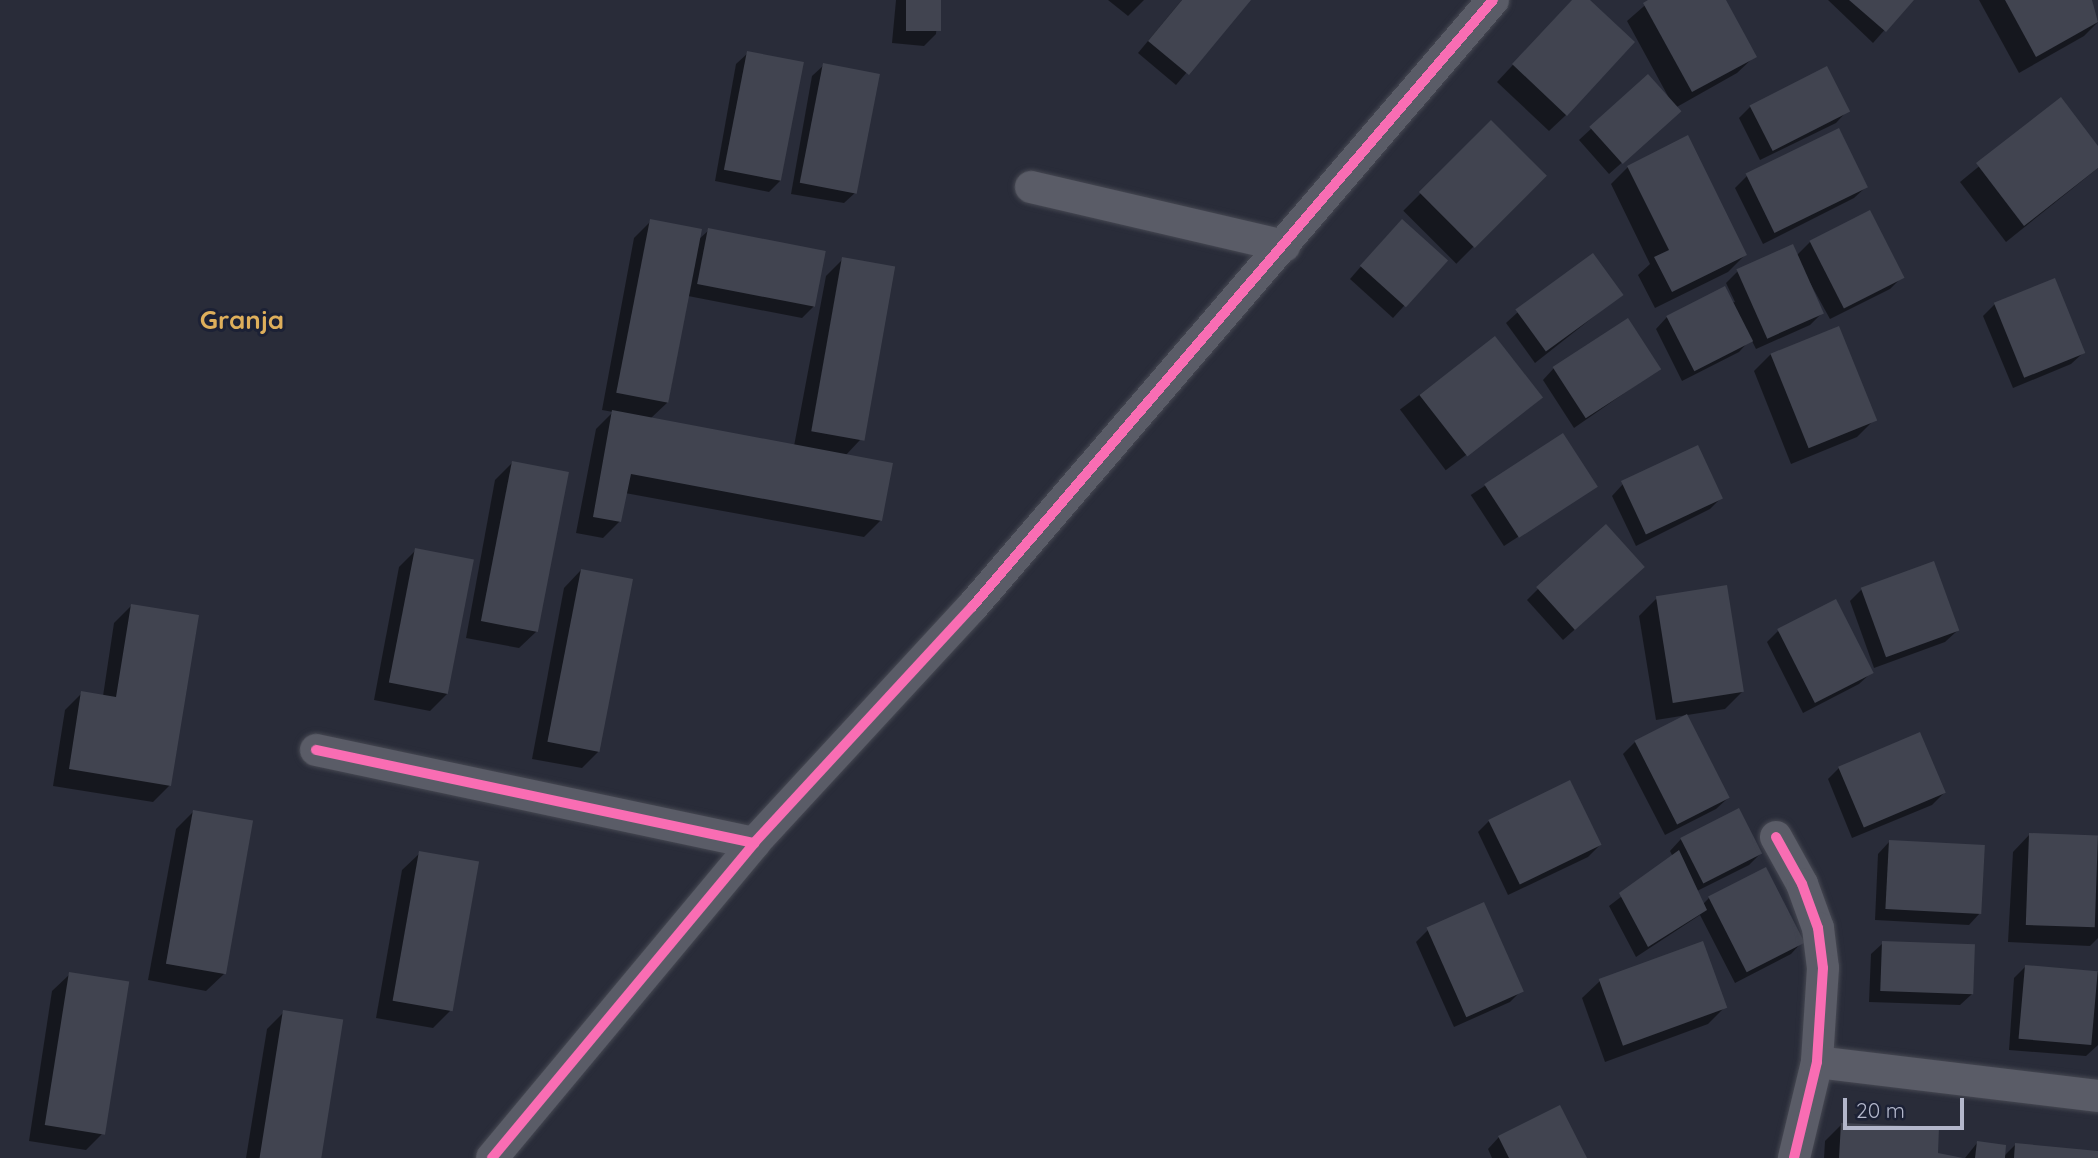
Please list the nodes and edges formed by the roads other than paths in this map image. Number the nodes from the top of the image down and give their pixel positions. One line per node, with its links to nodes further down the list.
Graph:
1 (1493, 0): 3 (street)
2 (1031, 187): 3 (street)
3 (1284, 246): 6 (street)
4 (316, 750): 6 (street)
5 (1776, 837): 7 (street)
6 (754, 844): 9 (street)
7 (1817, 1062): 8 (street); 10 (street)
8 (2098, 1096)
9 (492, 1158)
10 (1794, 1158)

